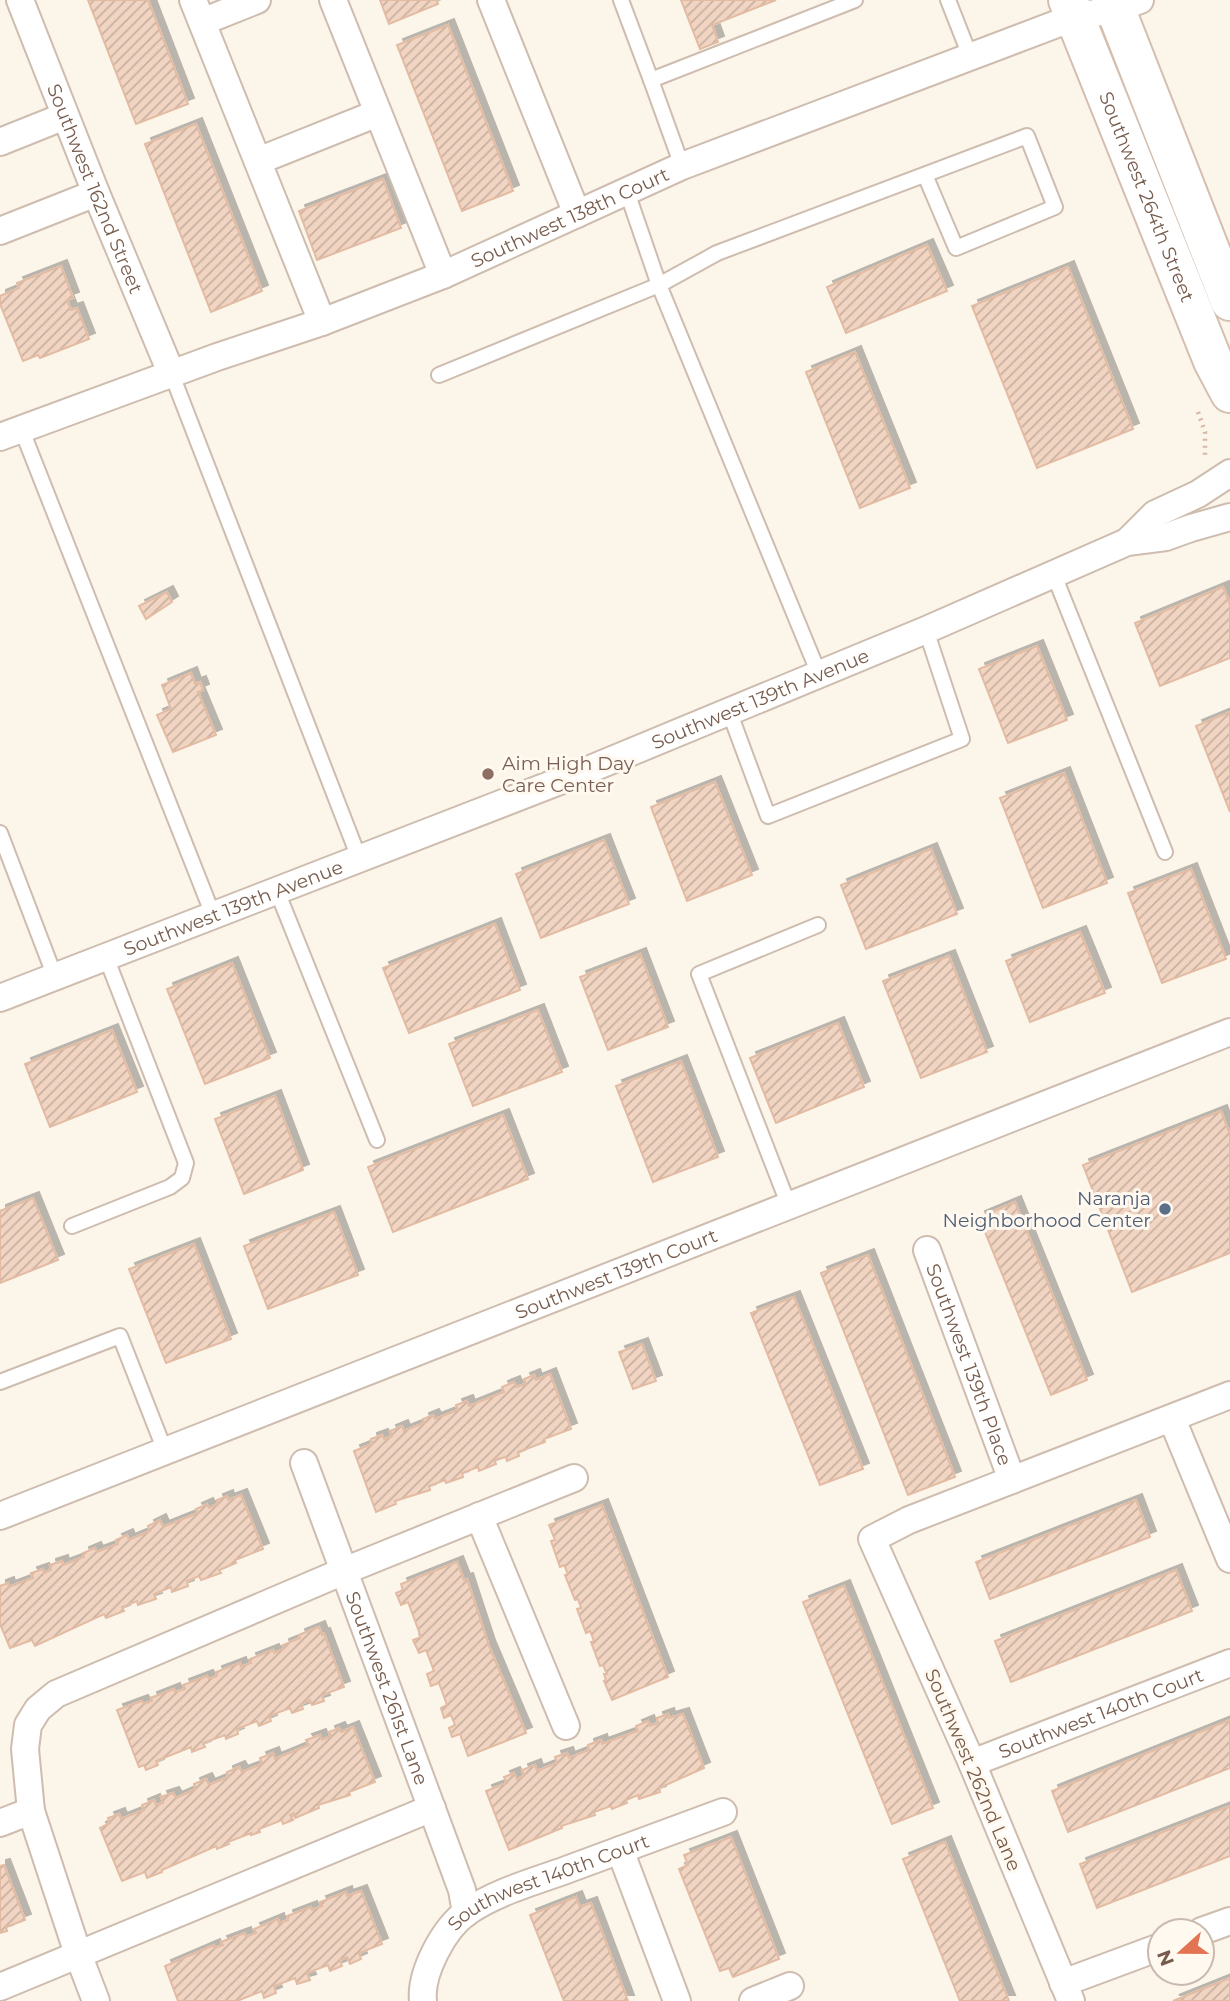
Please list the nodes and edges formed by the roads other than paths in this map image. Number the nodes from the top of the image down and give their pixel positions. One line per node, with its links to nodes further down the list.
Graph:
1 (20, 0): 14 (street, Southwest 162nd Street)
2 (257, 0): 10 (street)
3 (332, 0): 13 (street)
4 (491, 0): 21 (street)
5 (621, 0): 12 (lane)
6 (855, 0): 12 (lane)
7 (948, 0): 11 (lane)
8 (1123, 3): 9 (street, Southwest 138th Court); 25 (street, Southwest 264th Street)
9 (1072, 8): 11 (street, Southwest 138th Court); 29 (street, Southwest 264th Street)
10 (197, 11): 16 (street)
11 (970, 56): 17 (street, Southwest 138th Court)
12 (651, 80): 17 (lane)
13 (378, 113): 16 (street); 23 (street)
14 (65, 116): 15 (street); 19 (street, Southwest 162nd Street)
15 (0, 142)
16 (258, 161): 26 (street)
17 (682, 166): 20 (street, Southwest 138th Court)
18 (925, 176): 18 (lane); 24 (lane)
19 (96, 192): 22 (street); 27 (street, Southwest 162nd Street)
20 (627, 192): 21 (street, Southwest 138th Court); 24 (lane)
21 (577, 214): 23 (street, Southwest 138th Court)
22 (0, 231)
23 (443, 275): 26 (street, Southwest 138th Court)
24 (659, 285): 28 (lane); 36 (lane)
25 (1230, 301)
26 (322, 322): 27 (street, Southwest 138th Court)
27 (172, 375): 30 (street, Southwest 138th Court); 40 (lane)
28 (439, 375)
29 (1213, 400)
30 (11, 433): 42 (lane)
31 (1230, 473): 33 (street, Southwest 139th Avenue)
32 (1230, 517): 33 (street, Southwest 139th Avenue)
33 (1127, 542): 34 (street, Southwest 139th Avenue)
34 (1054, 575): 35 (street, Southwest 139th Avenue); 39 (lane)
35 (926, 630): 36 (street, Southwest 139th Avenue); 37 (lane)
36 (819, 674): 37 (street, Southwest 139th Avenue)
37 (729, 711): 40 (street, Southwest 139th Avenue)
38 (0, 833): 45 (lane)
39 (1165, 852)
40 (359, 858): 41 (street, Southwest 139th Avenue)
41 (277, 891): 42 (street, Southwest 139th Avenue); 48 (lane)
42 (213, 915): 44 (street, Southwest 139th Avenue)
43 (818, 925): 49 (lane)
44 (106, 957): 45 (street, Southwest 139th Avenue); 50 (lane)
45 (55, 977): 46 (street, Southwest 139th Avenue)
46 (0, 998)
47 (1230, 1031): 49 (street, Southwest 139th Court)
48 (377, 1140)
49 (789, 1206): 55 (street, Southwest 139th Court)
50 (72, 1226)
51 (927, 1250): 58 (street, Southwest 139th Place)
52 (0, 1382): 55 (lane)
53 (1230, 1395): 54 (street, Southwest 139th Place)
54 (1172, 1419): 58 (street, Southwest 139th Place); 62 (street)
55 (165, 1451): 59 (street, Southwest 139th Court)
56 (304, 1463): 63 (street, Southwest 261st Lane)
57 (575, 1478): 60 (street)
58 (1012, 1480): 61 (street, Southwest 139th Place)
59 (0, 1516)
60 (479, 1516): 63 (street); 65 (street)
61 (872, 1539): 66 (street, Southwest 262nd Lane)
62 (1230, 1559)
63 (344, 1571): 67 (street, Southwest 261st Lane); 68 (street)
64 (1230, 1663): 66 (street, Southwest 140th Court)
65 (566, 1726)
66 (972, 1763): 77 (street, Southwest 262nd Lane)
67 (432, 1808): 72 (street, Southwest 261st Lane); 73 (street)
68 (31, 1811): 70 (street); 73 (street)
69 (723, 1812): 71 (street, Southwest 140th Court)
70 (0, 1823)
71 (620, 1850): 72 (street, Southwest 140th Court); 80 (street)
72 (466, 1913): 78 (street, Southwest 140th Court)
73 (78, 1954): 76 (street); 79 (street)
74 (1146, 1954): 77 (street)
75 (790, 1986): 81 (street)
76 (0, 1987)
77 (1067, 1992)
78 (421, 2000)
79 (96, 2001)
80 (677, 2001)
81 (752, 2001)

